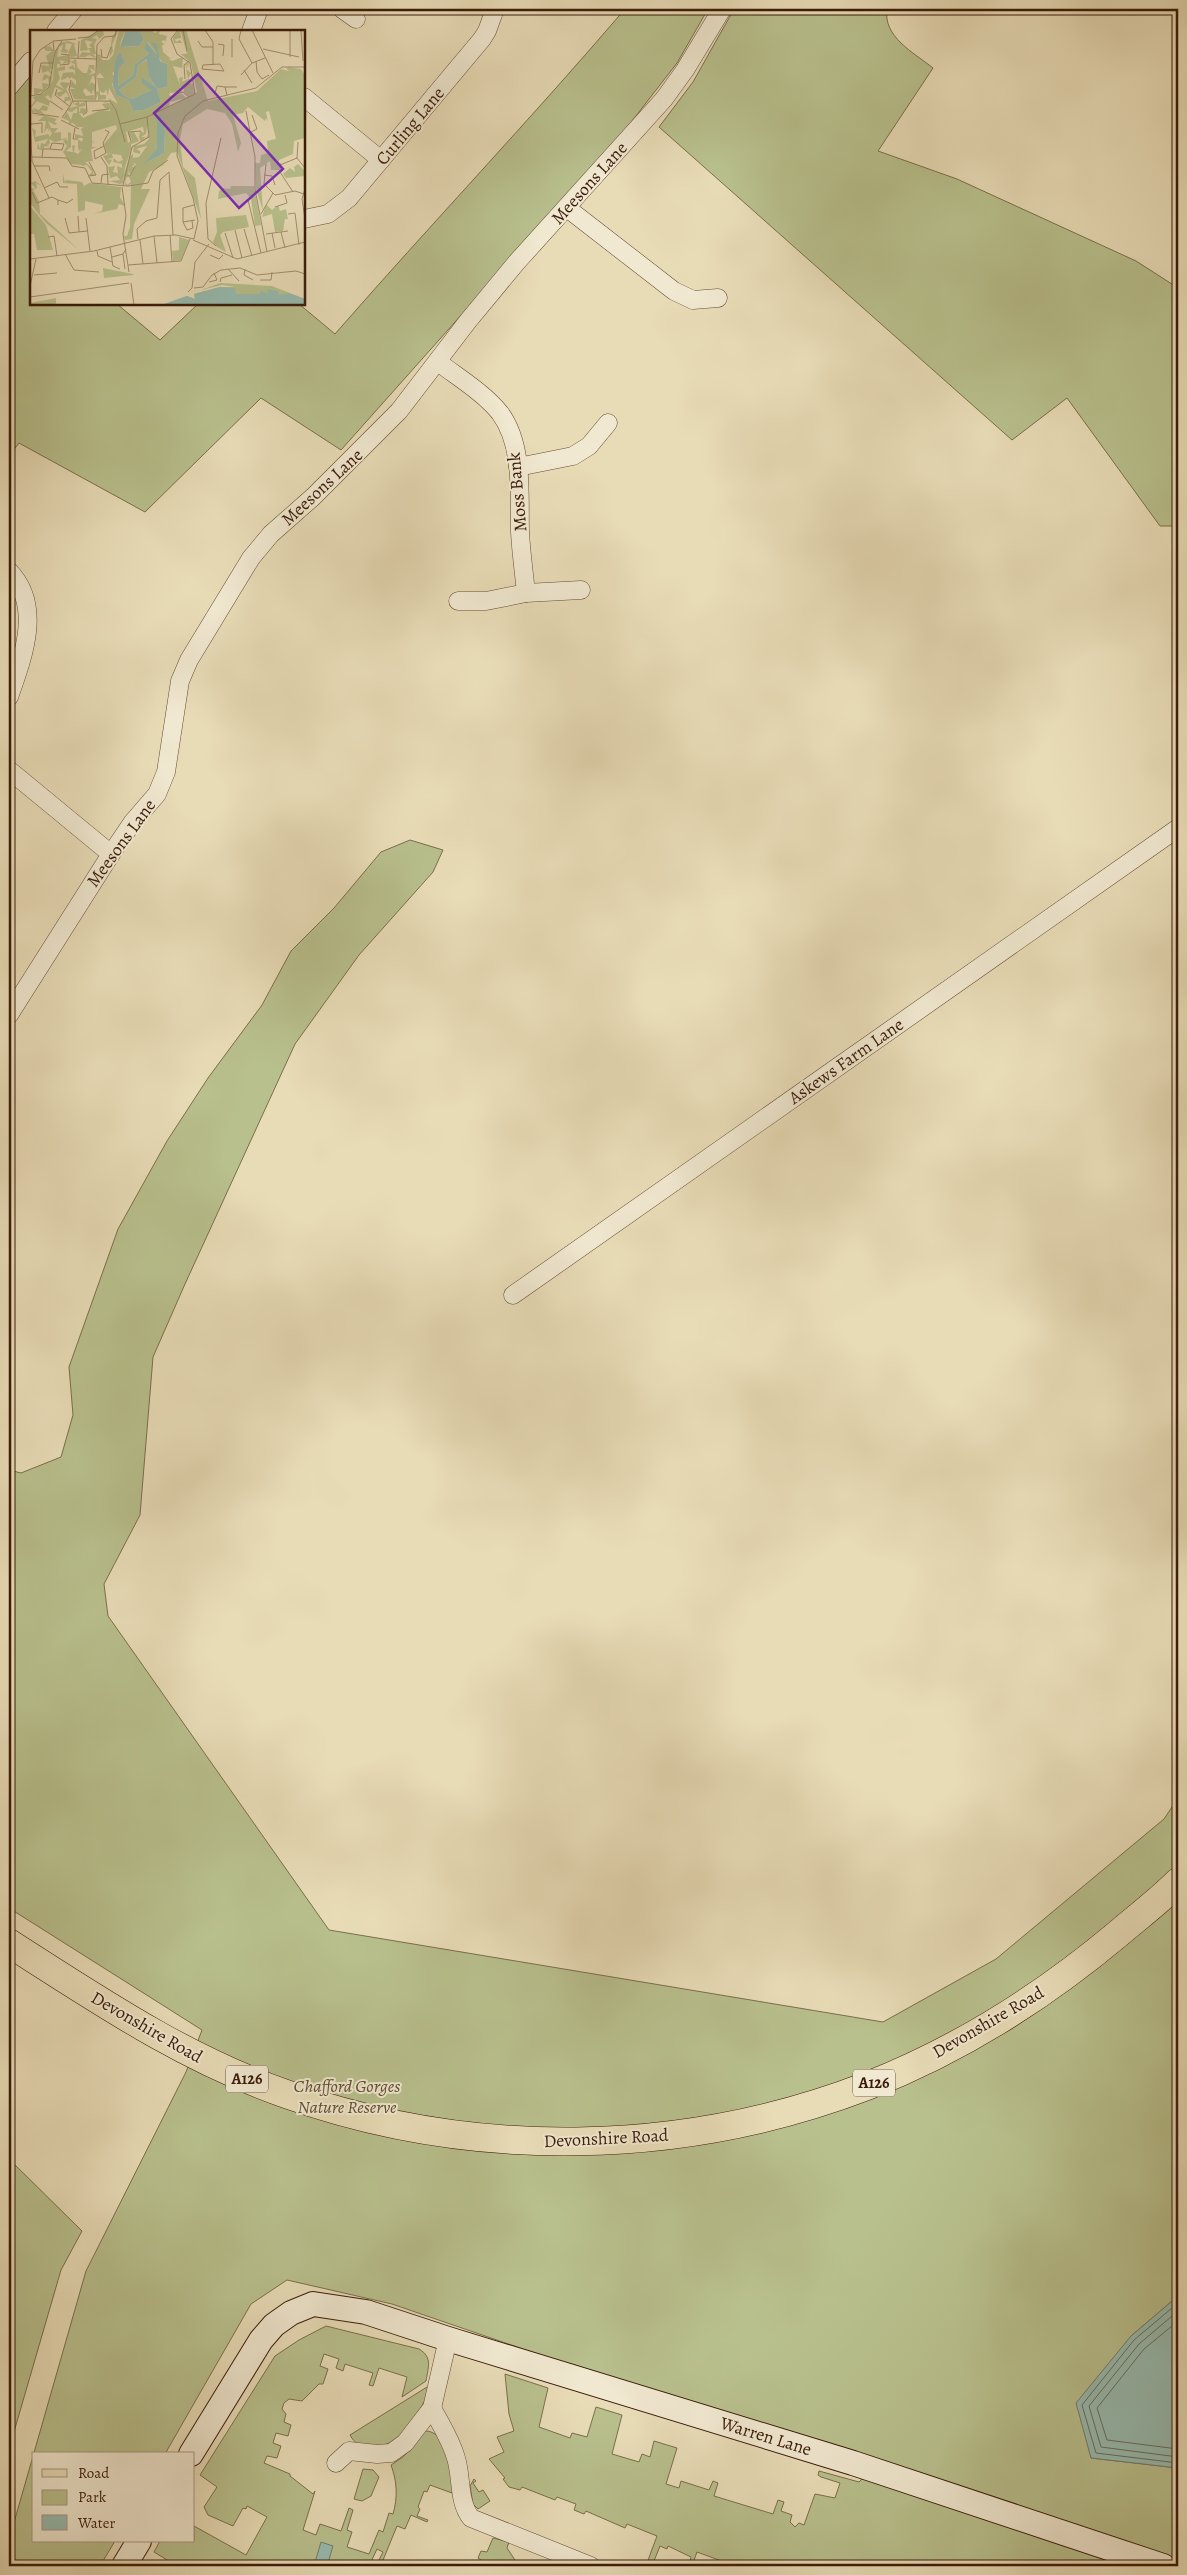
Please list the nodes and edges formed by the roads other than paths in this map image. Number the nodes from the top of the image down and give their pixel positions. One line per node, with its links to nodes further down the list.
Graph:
1 (74, 9): 5 (street)
2 (259, 9): 6 (street)
3 (495, 9): 10 (street, Curling Lane)
4 (722, 9): 11 (street, Meesons Lane)
5 (57, 30)
6 (251, 30)
7 (30, 61): 8 (street)
8 (9, 87)
9 (305, 98): 10 (street)
10 (381, 160): 12 (street, Curling Lane)
11 (567, 208): 13 (street); 14 (street, Meesons Lane)
12 (305, 219)
13 (718, 298)
14 (438, 362): 16 (street, Moss Bank); 24 (street, Meesons Lane)
15 (608, 423): 16 (street)
16 (518, 467): 19 (street, Moss Bank)
17 (9, 571): 21 (street)
18 (580, 590): 19 (street)
19 (526, 593): 20 (street)
20 (458, 601)
21 (9, 697)
22 (9, 770): 24 (street)
23 (1178, 828): 27 (street, Askews Farm Lane)
24 (111, 854): 25 (street, Meesons Lane)
25 (14, 994): 26 (street, Meesons Lane)
26 (9, 1015)
27 (513, 1295)
28 (1178, 1882): 29 (main road, Devonshire Road / A126)
29 (9, 1943)
30 (448, 2339): 31 (street); 32 (street, Warren Lane); 37 (street, Warren Lane)
31 (432, 2408): 33 (street); 36 (street)
32 (192, 2452)
33 (336, 2464)
34 (137, 2542): 35 (street)
35 (124, 2566)
36 (591, 2566)
37 (1163, 2566)

